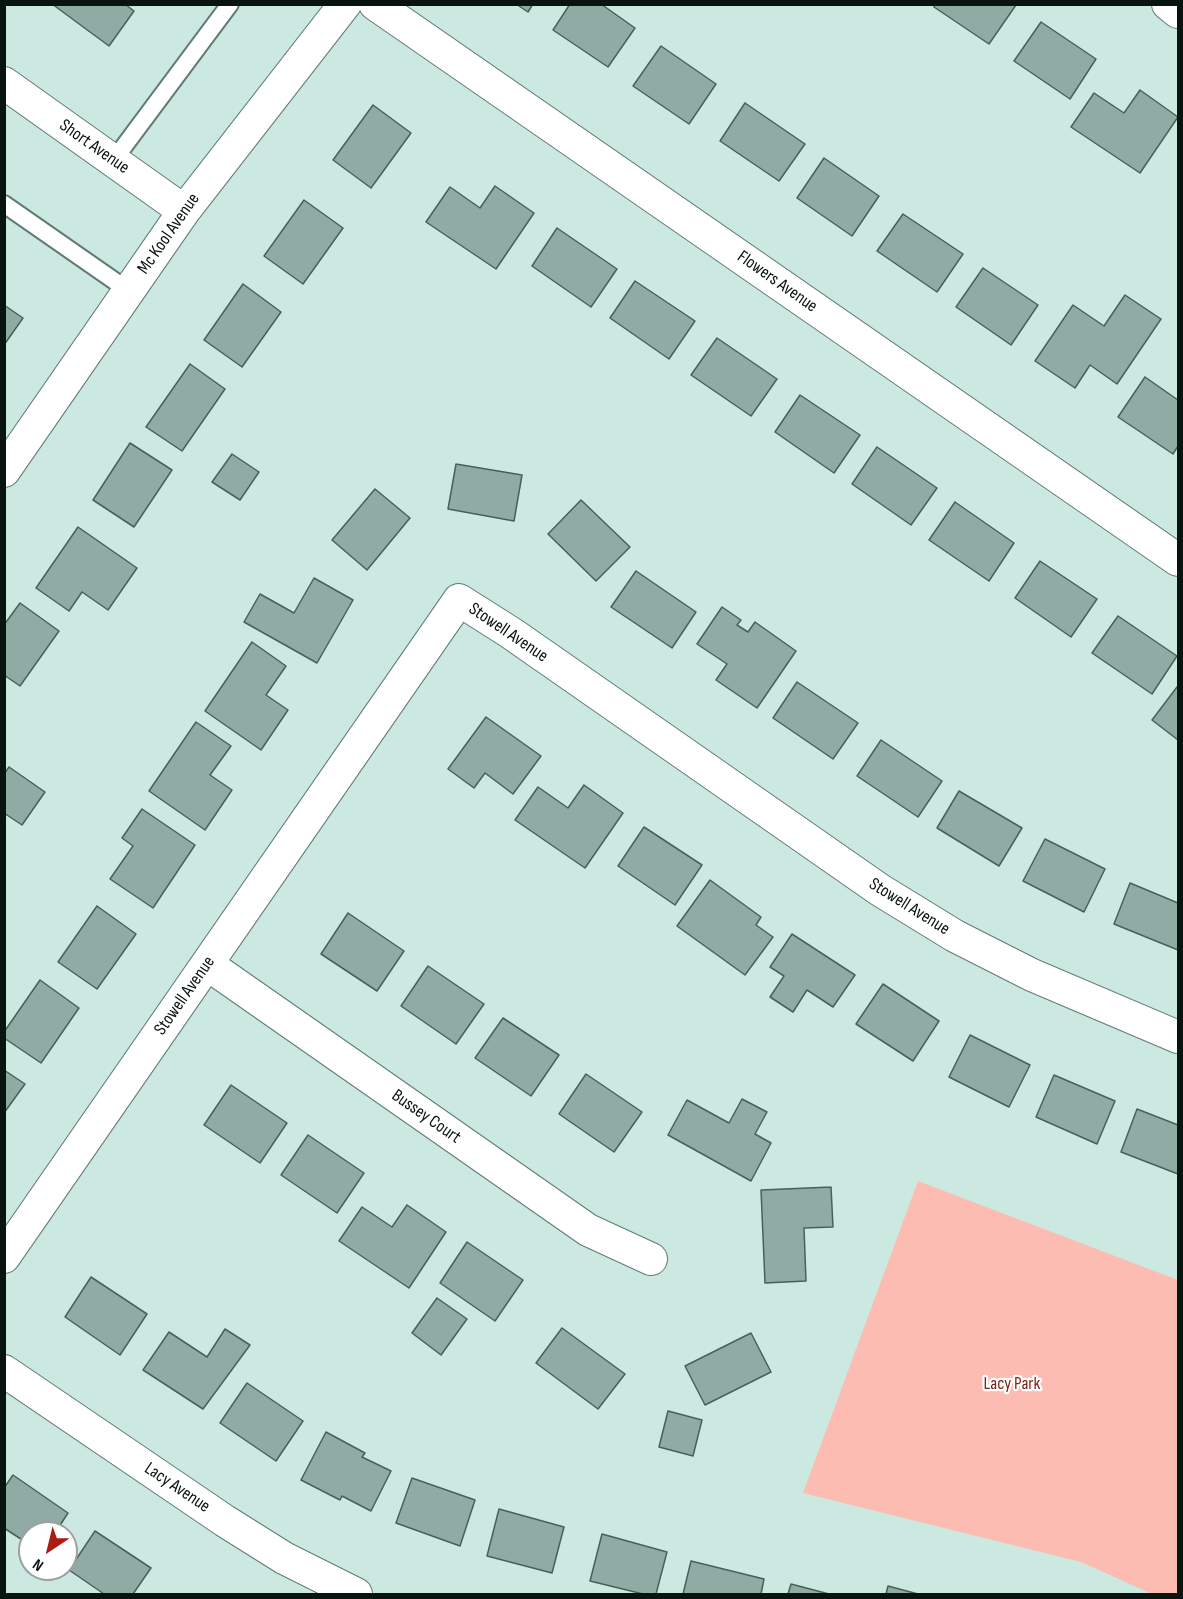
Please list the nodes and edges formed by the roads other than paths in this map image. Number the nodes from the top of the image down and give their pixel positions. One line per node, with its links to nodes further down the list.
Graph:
1 (230, 4): 7 (lane)
2 (345, 4): 9 (street, Mc Kool Avenue)
3 (375, 4): 12 (street, Flowers Avenue)
4 (1168, 4): 5 (street)
5 (1179, 12)
6 (4, 83): 7 (street, Short Avenue)
7 (113, 161): 9 (street, Short Avenue)
8 (4, 204): 10 (lane)
9 (184, 211): 10 (street, Mc Kool Avenue)
10 (129, 291): 11 (street, Mc Kool Avenue)
11 (4, 471)
12 (1179, 560)
13 (207, 964): 14 (street, Stowell Avenue); 15 (street, Stowell Avenue); 16 (street, Bussey Court)
14 (1179, 1037)
15 (4, 1257)
16 (651, 1259)
17 (4, 1371): 18 (street, Lacy Avenue)
18 (356, 1594)

